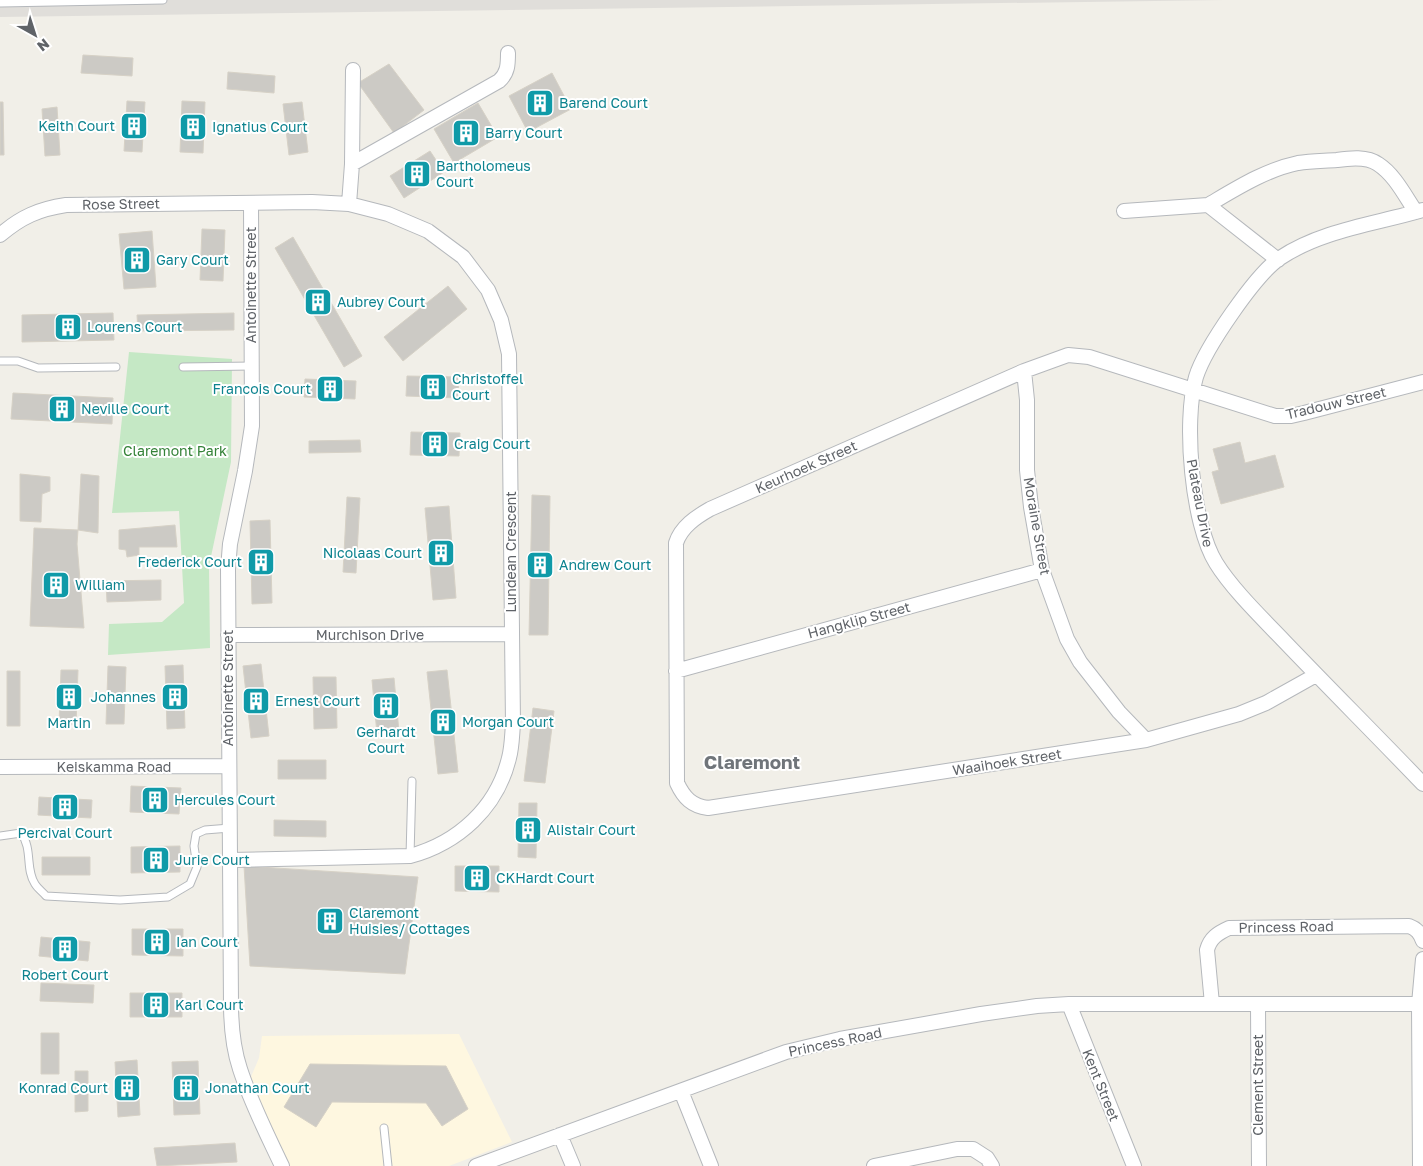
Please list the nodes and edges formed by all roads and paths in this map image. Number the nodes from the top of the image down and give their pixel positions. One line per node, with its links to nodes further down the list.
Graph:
1 (163, 0): 2 (lane)
2 (0, 3)
3 (508, 53): 5 (street)
4 (353, 70): 5 (street)
5 (352, 164): 7 (street)
6 (251, 202): 7 (street, Lundean Crescent); 11 (street, Rose Street); 14 (street, Antoinette Street)
7 (349, 204): 21 (street, Lundean Crescent)
8 (1208, 205): 9 (street); 10 (street); 12 (street)
9 (1124, 211)
10 (1420, 211): 12 (street, Plateau Drive)
11 (1, 233)
12 (1278, 260): 19 (street, Plateau Drive)
13 (0, 361): 16 (lane)
14 (252, 366): 15 (lane); 22 (street, Antoinette Street)
15 (183, 367)
16 (116, 368)
17 (1024, 371): 19 (street, Keurhoek Street); 20 (street, Moraine Street); 23 (street, Keurhoek Street)
18 (1423, 382): 19 (street, Tradouw Street)
19 (1193, 390): 24 (street, Plateau Drive)
20 (1042, 570): 23 (street, Hangklip Street); 25 (street, Moraine Street)
21 (511, 634): 22 (street, Murchison Drive); 33 (street, Lundean Crescent)
22 (228, 635): 26 (street, Antoinette Street)
23 (676, 671): 30 (street, Keurhoek Street)
24 (1316, 675): 25 (street, Waaihoek Street); 29 (street, Plateau Drive)
25 (1146, 740): 30 (street, Waaihoek Street)
26 (228, 766): 27 (street, Keiskamma Road); 31 (street, Antoinette Street)
27 (0, 767)
28 (412, 780): 33 (lane)
29 (1423, 784)
30 (688, 800)
31 (230, 828): 32 (lane); 34 (street, Antoinette Street)
32 (0, 836)
33 (410, 856): 34 (street, Lundean Crescent)
34 (231, 860): 44 (street, Antoinette Street)
35 (1423, 941): 38 (street, Princess Road)
36 (1423, 959): 39 (street)
37 (1069, 1004): 38 (street, Princess Road); 41 (street, Princess Road); 51 (street, Kent Street)
38 (1212, 1004): 40 (street, Princess Road)
39 (1421, 1004): 40 (street, Princess Road); 53 (street)
40 (1258, 1005): 52 (street, Clement Street)
41 (681, 1091): 43 (street, Princess Road); 48 (street)
42 (384, 1128): 45 (lane)
43 (560, 1135): 46 (street, Princess Road); 47 (street)
44 (282, 1166)
45 (388, 1166)
46 (476, 1166)
47 (573, 1166)
48 (711, 1166)
49 (874, 1166): 50 (street)
50 (992, 1166)
51 (1134, 1166)
52 (1259, 1166)
53 (1420, 1166)

